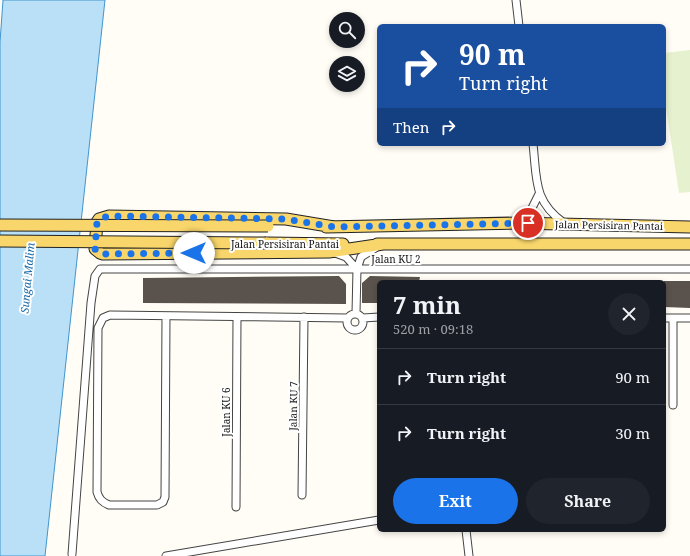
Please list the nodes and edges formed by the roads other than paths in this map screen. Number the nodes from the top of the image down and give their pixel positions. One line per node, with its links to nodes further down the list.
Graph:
1 (516, 0): 2 (street)
2 (519, 24)
3 (533, 146): 4 (street)
4 (539, 194): 5 (street); 6 (street)
5 (516, 223): 6 (main road, Jalan Persisiran Pantai); 8 (main road, Jalan Persisiran Pantai)
6 (565, 224): 9 (main road, Jalan Persisiran Pantai)
7 (0, 225): 8 (main road, Jalan Persisiran Pantai, bridge)
8 (334, 227): 13 (main road)
9 (690, 227)
10 (0, 241): 11 (main road, Jalan Persisiran Pantai, bridge)
11 (383, 244): 12 (main road, Jalan Persisiran Pantai); 13 (main road); 14 (street)
12 (690, 244)
13 (329, 252): 14 (street)
14 (357, 268): 15 (street, Jalan KU 2); 16 (street); 31 (street, Jalan KU 2)
15 (690, 269)
16 (356, 313): 21 (street); 22 (street)
17 (166, 316): 17 (street); 18 (street)
18 (237, 317): 19 (street); 28 (street, Jalan KU 6)
19 (304, 317): 21 (street); 27 (street, Jalan KU 7)
20 (377, 317): 22 (street)
21 (347, 318): 22 (street)
22 (363, 318)
23 (666, 318): 24 (street)
24 (673, 318): 25 (street); 26 (street)
25 (690, 318)
26 (673, 405)
27 (302, 495)
28 (236, 507)
29 (377, 520): 32 (street)
30 (466, 532): 33 (street)
31 (72, 554)
32 (166, 556)
33 (469, 556)

